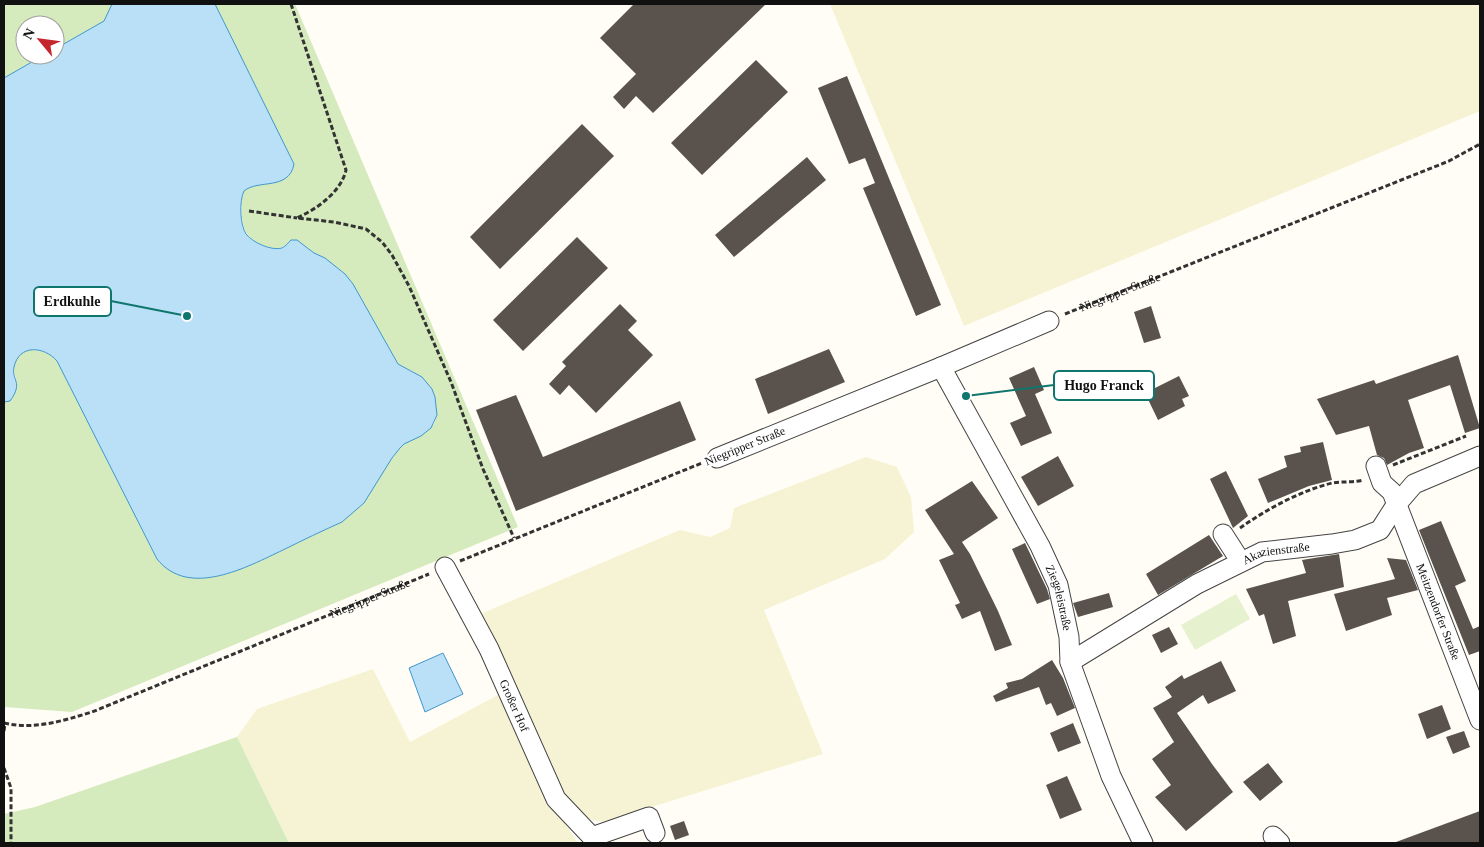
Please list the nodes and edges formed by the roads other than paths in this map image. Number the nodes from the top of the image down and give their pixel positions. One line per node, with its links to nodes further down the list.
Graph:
1 (1049, 321): 2 (street, Niegripper Straße)
2 (941, 367): 4 (street, Niegripper Straße); 10 (street, Ziegeleistraße)
3 (1480, 456): 6 (street, Akazienstraße)
4 (716, 458)
5 (1377, 469): 6 (street, Meitzendorfer Straße)
6 (1396, 505): 8 (street, Akazienstraße); 11 (street, Meitzendorfer Straße)
7 (1224, 536): 8 (street)
8 (1241, 562): 10 (street, Akazienstraße)
9 (445, 567): 14 (street, Großer Hof)
10 (1070, 662): 15 (street, Ziegeleistraße)
11 (1477, 700): 12 (street, Meitzendorfer Straße)
12 (1480, 720)
13 (655, 833): 14 (street, Großer Hof)
14 (593, 840)
15 (1143, 843)

